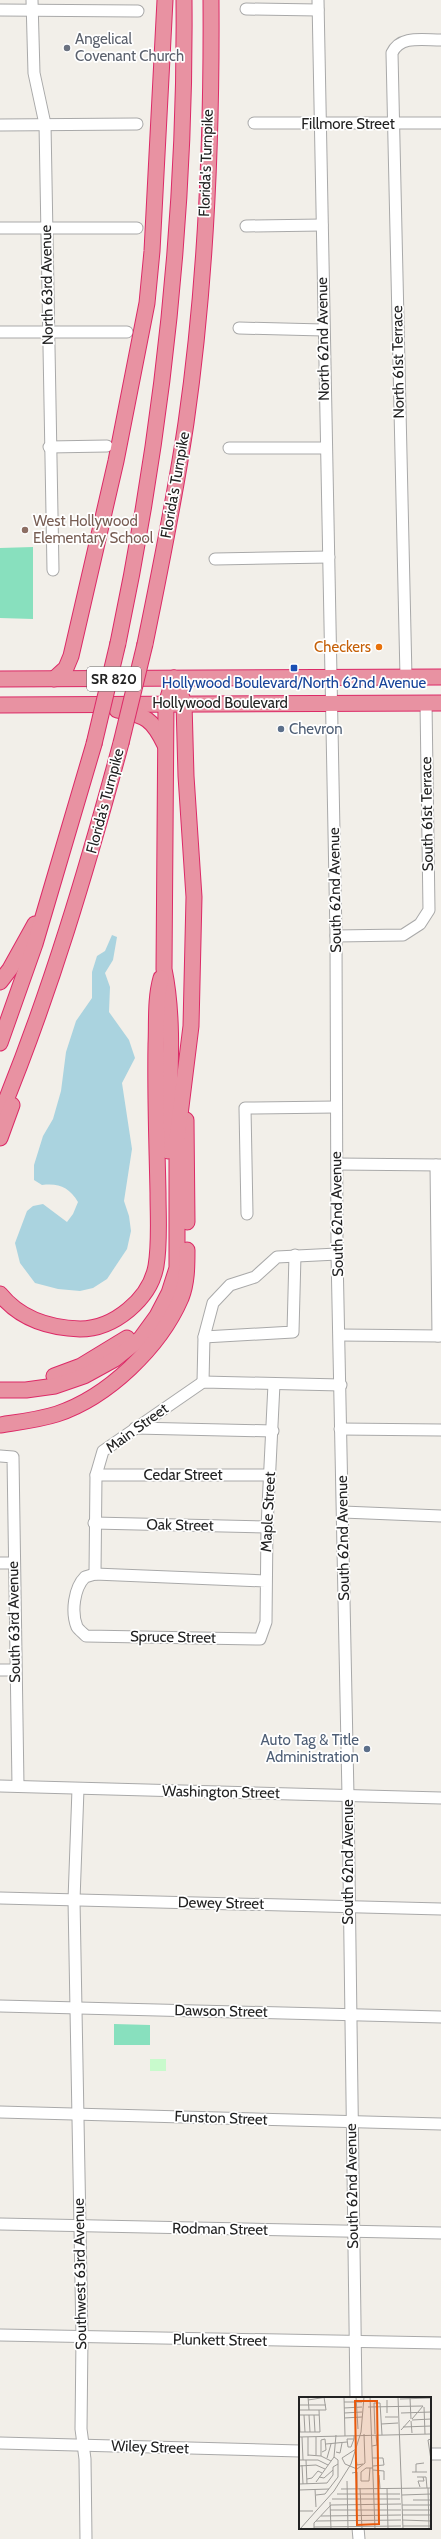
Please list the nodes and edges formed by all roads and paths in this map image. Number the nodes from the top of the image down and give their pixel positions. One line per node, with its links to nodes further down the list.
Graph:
1 (164, 0): 39 (highway)
2 (184, 0): 47 (highway, Florida's Turnpike, bridge)
3 (211, 0): 51 (highway, Florida's Turnpike, bridge)
4 (32, 5): 7 (street); 8 (street); 11 (street, North 63rd Avenue)
5 (318, 5): 6 (street); 14 (street, North 62nd Avenue)
6 (246, 9)
7 (0, 10)
8 (138, 11)
9 (441, 40): 15 (street, North 61st Terrace)
10 (441, 123): 15 (street, Fillmore Street)
11 (45, 124): 12 (street); 16 (street); 20 (street, North 63rd Avenue)
12 (137, 124)
13 (254, 124): 14 (street, Fillmore Street)
14 (319, 124): 15 (street, Fillmore Street); 17 (street, North 62nd Avenue)
15 (392, 124): 37 (street, North 61st Terrace)
16 (0, 125)
17 (322, 225): 18 (street); 23 (street, North 62nd Avenue)
18 (246, 226)
19 (0, 228): 20 (street)
20 (46, 228): 21 (street); 25 (street, North 63rd Avenue)
21 (137, 228)
22 (239, 328): 23 (street)
23 (323, 330): 30 (street, North 62nd Avenue)
24 (0, 332): 25 (street)
25 (47, 332): 26 (street); 28 (street, North 63rd Avenue)
26 (127, 332)
27 (107, 446): 28 (street)
28 (49, 447): 33 (street, North 63rd Avenue)
29 (229, 448): 30 (street)
30 (325, 448): 31 (street, North 62nd Avenue)
31 (329, 556): 32 (street); 36 (street, North 62nd Avenue)
32 (215, 559)
33 (53, 570)
34 (441, 677): 37 (highway, Hollywood Boulevard / SR 820)
35 (174, 678): 36 (highway, Hollywood Boulevard / SR 820); 39 (highway, Hollywood Boulevard / SR 820); 40 (highway); 44 (highway)
36 (331, 678): 37 (highway, Hollywood Boulevard / SR 820); 41 (street, South 62nd Avenue)
37 (406, 678)
38 (0, 679): 39 (highway, Hollywood Boulevard / SR 820)
39 (54, 679)
40 (184, 703): 41 (highway, Hollywood Boulevard / SR 820); 44 (highway, Hollywood Boulevard / SR 820); 53 (highway)
41 (332, 703): 42 (highway, Hollywood Boulevard / SR 820); 48 (street, South 62nd Avenue)
42 (434, 703): 48 (street, South 61st Terrace)
43 (93, 704): 44 (highway, Hollywood Boulevard / SR 820); 45 (highway, Hollywood Boulevard / SR 820); 46 (highway)
44 (166, 704): 46 (highway)
45 (0, 705)
46 (167, 749): 49 (highway)
47 (51, 895): 50 (highway); 52 (highway, Florida's Turnpike)
48 (336, 936): 54 (street, South 62nd Avenue)
49 (164, 969): 62 (highway); 66 (highway)
50 (0, 982)
51 (31, 1033): 55 (highway, Florida's Turnpike); 56 (highway)
52 (0, 1043)
53 (183, 1098): 70 (highway); 71 (highway)
54 (336, 1107): 57 (street, South 62nd Avenue); 59 (street)
55 (0, 1115)
56 (0, 1138)
57 (337, 1164): 58 (street); 60 (street, South 62nd Avenue)
58 (438, 1165): 64 (street)
59 (246, 1214)
60 (337, 1254): 61 (street); 63 (street, South 62nd Avenue)
61 (295, 1255): 65 (street); 65 (street)
62 (0, 1294)
63 (340, 1335): 64 (street); 69 (street, South 62nd Avenue)
64 (440, 1336)
65 (204, 1338): 67 (street)
66 (0, 1382)
67 (203, 1382): 68 (street); 72 (street, Main Street)
68 (274, 1384): 69 (street); 75 (street, Maple Street)
69 (341, 1385): 73 (street, South 62nd Avenue)
70 (0, 1390)
71 (0, 1425)
72 (135, 1428): 75 (street); 77 (street, Main Street)
73 (340, 1429): 74 (street); 79 (street, South 62nd Avenue)
74 (441, 1430)
75 (273, 1431): 78 (street, Maple Street)
76 (0, 1456): 84 (street, South 63rd Avenue)
77 (96, 1475): 78 (street, Cedar Street); 81 (street, Main Street)
78 (270, 1475): 82 (street, Maple Street)
79 (343, 1512): 80 (street); 93 (street, South 62nd Avenue)
80 (441, 1516)
81 (94, 1523): 82 (street, Oak Street); 85 (street, Main Street)
82 (266, 1527): 86 (street, Maple Street)
83 (0, 1563): 84 (street)
84 (13, 1563): 89 (street, South 63rd Avenue)
85 (95, 1574): 86 (street); 87 (street, Spruce Street)
86 (265, 1581): 87 (street, Maple Street)
87 (260, 1639)
88 (0, 1670): 89 (street)
89 (15, 1670): 91 (street, South 63rd Avenue)
90 (0, 1786): 91 (street, Washington Street)
91 (18, 1786): 92 (street, Washington Street)
92 (78, 1789): 93 (street, Washington Street); 96 (street)
93 (348, 1796): 94 (street, Washington Street); 97 (street, South 62nd Avenue)
94 (441, 1798)
95 (0, 1898): 96 (street, Dewey Street)
96 (74, 1900): 97 (street, Dewey Street); 100 (street)
97 (348, 1906): 98 (street, Dewey Street); 101 (street, South 62nd Avenue)
98 (441, 1909)
99 (0, 2006): 100 (street, Dawson Street)
100 (76, 2008): 101 (street, Dawson Street); 104 (street, Southwest 63rd Avenue)
101 (350, 2015): 102 (street, Dawson Street); 105 (street, South 62nd Avenue)
102 (441, 2017)
103 (0, 2112): 104 (street, Funston Street)
104 (77, 2113): 105 (street, Funston Street); 108 (street, Southwest 63rd Avenue)
105 (351, 2122): 106 (street, Funston Street); 109 (street, South 62nd Avenue)
106 (441, 2124)
107 (0, 2224): 108 (street, Rodman Street)
108 (79, 2226): 109 (street, Rodman Street); 112 (street, Southwest 63rd Avenue)
109 (353, 2231): 110 (street, Rodman Street); 113 (street, South 62nd Avenue)
110 (441, 2233)
111 (0, 2335): 112 (street, Plunkett Street)
112 (82, 2338): 113 (street, Plunkett Street); 117 (street, Southwest 63rd Avenue)
113 (355, 2341): 114 (street, Plunkett Street); 115 (street, South 62nd Avenue)
114 (441, 2343)
115 (356, 2397)
116 (0, 2443): 117 (street, Wiley Street)
117 (84, 2445): 118 (street, Wiley Street); 120 (street, Southwest 63rd Avenue)
118 (299, 2450)
119 (358, 2529): 121 (street)
120 (86, 2539)
121 (359, 2539)

